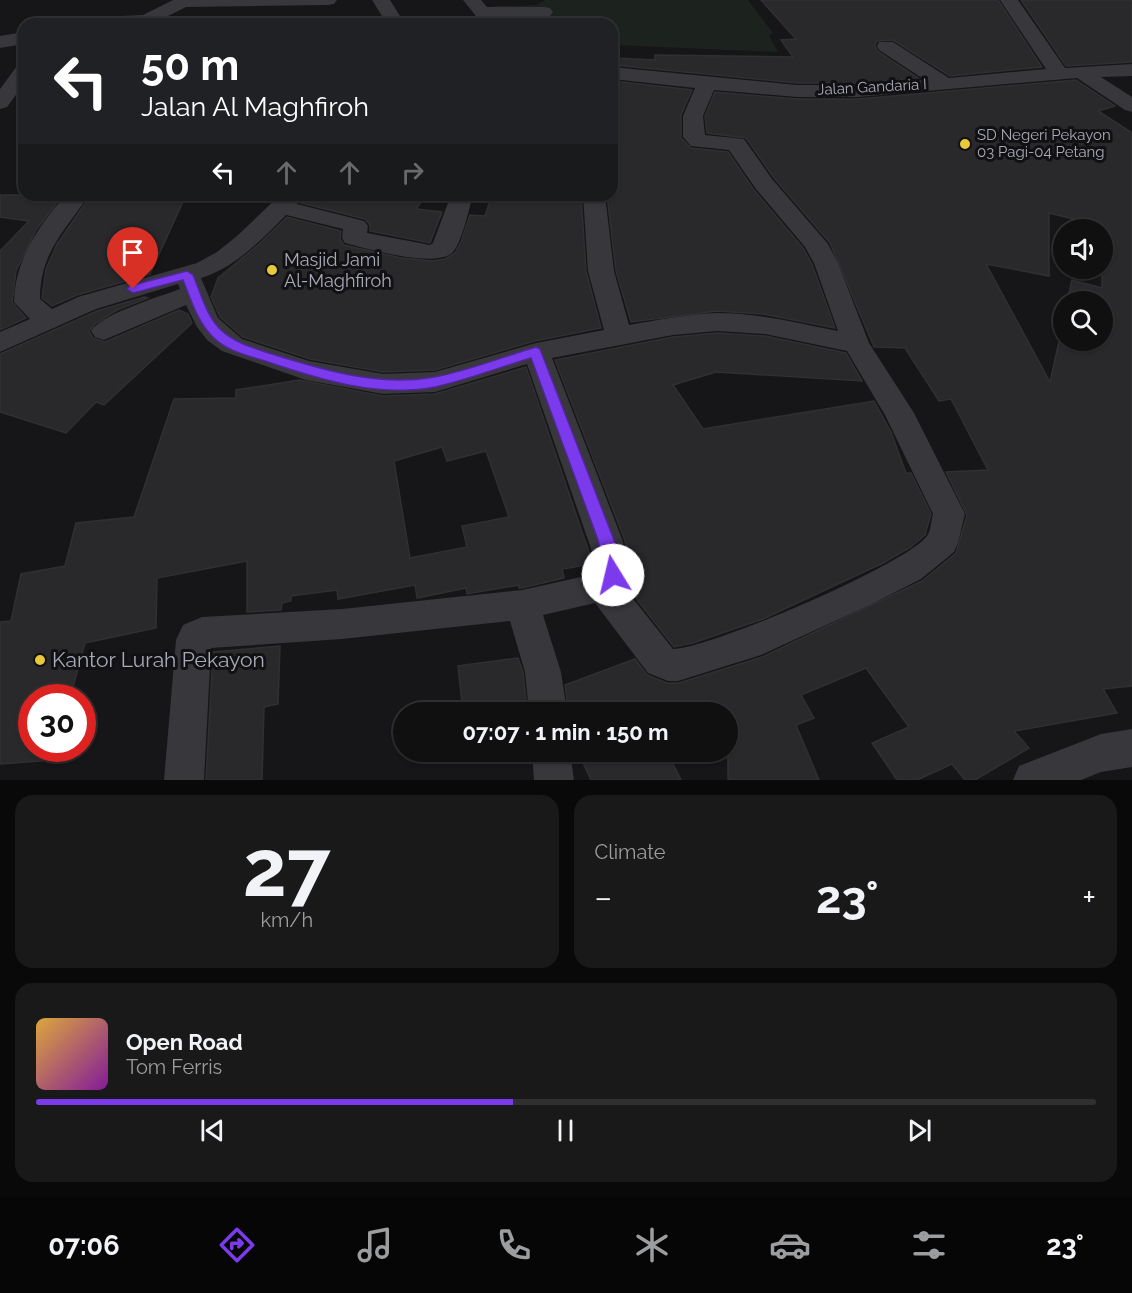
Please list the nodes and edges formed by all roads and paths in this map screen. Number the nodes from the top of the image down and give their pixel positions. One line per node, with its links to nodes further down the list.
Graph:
1 (328, 0): 6 (street)
2 (381, 0): 7 (street)
3 (472, 0): 5 (street)
4 (1009, 0): 13 (street)
5 (544, 12)
6 (150, 18)
7 (392, 18)
8 (18, 39): 9 (street)
9 (0, 42)
10 (886, 46): 17 (street)
11 (1132, 70): 12 (street, Jalan Gandaria I)
12 (1079, 71): 13 (street, Jalan Gandaria I); 20 (street)
13 (1058, 72): 17 (street, Jalan Gandaria I)
14 (618, 74): 16 (street, Jalan Gandaria I)
15 (18, 79): 18 (street)
16 (707, 82): 17 (street, Jalan Gandaria I); 30 (street)
17 (943, 83)
18 (0, 105): 19 (street)
19 (18, 105)
20 (1132, 106)
21 (72, 201): 26 (street)
22 (287, 201): 23 (street); 25 (street)
23 (461, 201)
24 (595, 201): 28 (street)
25 (190, 284): 26 (street); 27 (street); 31 (street)
26 (48, 320): 29 (street)
27 (104, 331)
28 (619, 337): 30 (street); 31 (street)
29 (0, 343)
30 (856, 344): 32 (street)
31 (536, 352): 32 (street)
32 (602, 585): 33 (street)
33 (522, 605): 34 (street); 37 (street)
34 (547, 702)
35 (1132, 748): 39 (street)
36 (552, 762): 38 (street)
37 (184, 780)
38 (554, 780)
39 (1033, 780)

